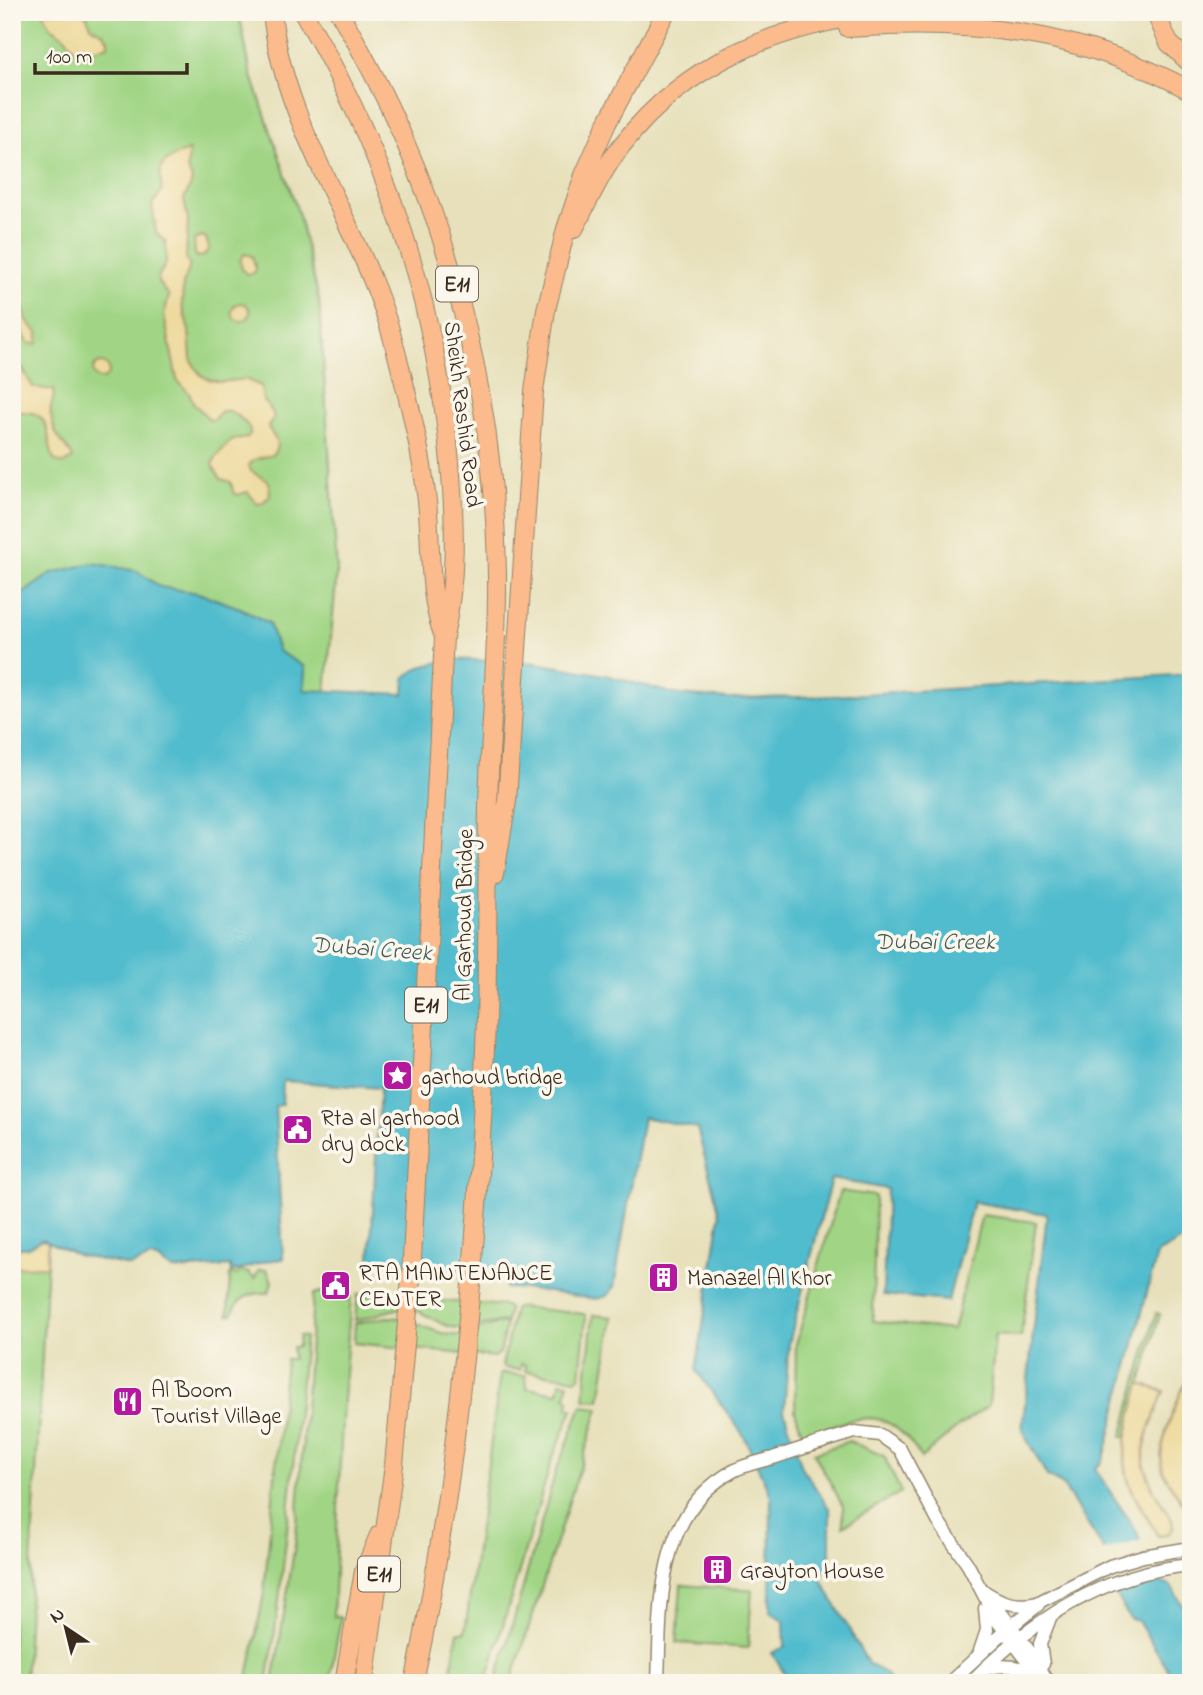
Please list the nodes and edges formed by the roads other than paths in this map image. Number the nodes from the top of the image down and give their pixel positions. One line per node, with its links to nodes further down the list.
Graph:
1 (272, 12): 12 (highway)
2 (303, 12): 12 (highway, Sheikh Rashid Road / E11)
3 (339, 12): 11 (highway, Sheikh Rashid Road / E11)
4 (666, 12): 10 (highway)
5 (883, 12): 7 (highway)
6 (1155, 12): 8 (highway)
7 (795, 31): 9 (highway); 10 (highway)
8 (1191, 64)
9 (1191, 91)
10 (560, 257): 13 (highway)
11 (497, 577): 13 (highway, Al Garhoud Bridge / E11)
12 (444, 637): 14 (highway, Al Garhoud Bridge / E11)
13 (488, 897): 27 (highway, Al Garhoud Bridge / E11)
14 (386, 1522): 25 (highway); 26 (highway, E11)
15 (1191, 1548): 18 (street)
16 (1186, 1565): 19 (street)
17 (982, 1590): 18 (street); 20 (street); 22 (street); 28 (street)
18 (1048, 1598): 20 (street)
19 (1052, 1614): 21 (street); 24 (street)
20 (1008, 1629): 21 (street); 22 (street)
21 (1016, 1640): 23 (street); 24 (street)
22 (978, 1655): 29 (street)
23 (983, 1670): 24 (street); 30 (street)
24 (1049, 1681)
25 (344, 1683)
26 (364, 1683)
27 (414, 1683)
28 (658, 1683)
29 (949, 1683)
30 (970, 1683)

